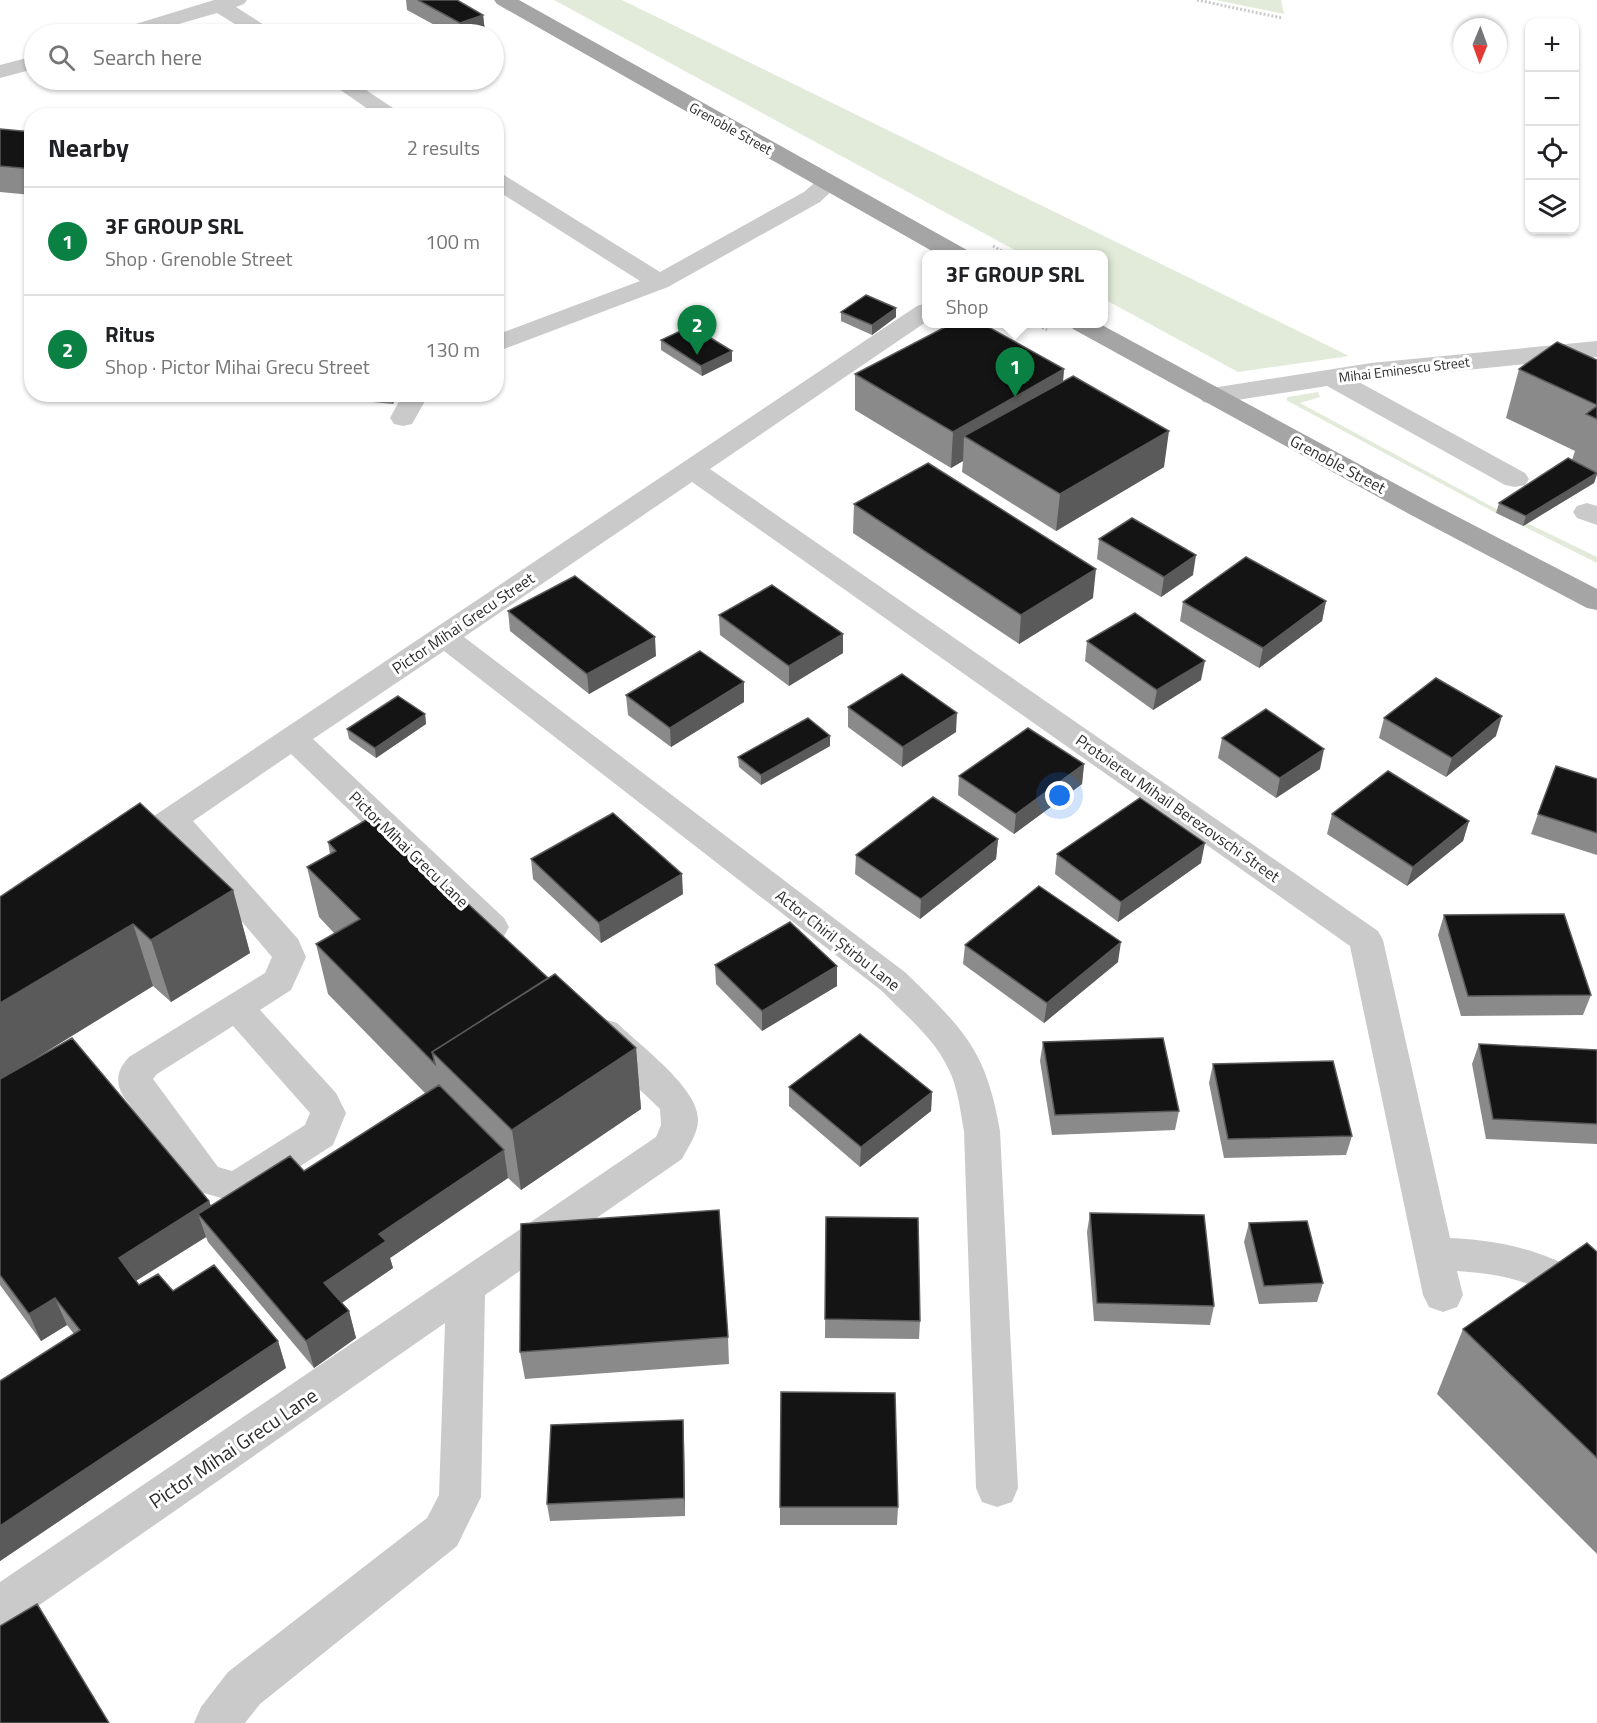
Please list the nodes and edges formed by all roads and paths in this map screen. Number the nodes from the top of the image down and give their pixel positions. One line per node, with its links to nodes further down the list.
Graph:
1 (504, 0): 11 (main road, Grenoble Street)
2 (1197, 0): 4 (path)
3 (228, 3): 5 (street); 6 (street)
4 (1282, 18)
5 (157, 24)
6 (253, 24)
7 (24, 65): 8 (street)
8 (0, 72)
9 (353, 90): 10 (street)
10 (381, 108)
11 (828, 183): 13 (main road, Grenoble Street); 14 (street)
12 (504, 185): 14 (street)
13 (949, 250)
14 (659, 282): 17 (street)
15 (922, 314): 23 (street, Pictor Mihai Grecu Street)
16 (1089, 328): 20 (main road, Grenoble Street)
17 (504, 341)
18 (1597, 349): 19 (street, Mihai Eminescu Street)
19 (1330, 377): 20 (street, Mihai Eminescu Street); 24 (street)
20 (1212, 396): 25 (main road, Grenoble Street)
21 (412, 402): 22 (street)
22 (403, 418)
23 (692, 469): 26 (street, Pictor Mihai Grecu Street); 33 (street, Protoiereu Mihail Berezovschi Street)
24 (1515, 479)
25 (1597, 601)
26 (444, 636): 27 (street, Pictor Mihai Grecu Street); 37 (street, Actor Chiril Știrbu Lane)
27 (293, 738): 28 (street, Pictor Mihai Grecu Street); 30 (street, Pictor Mihai Grecu Lane)
28 (172, 819): 29 (street, Pictor Mihai Grecu Street); 31 (street)
29 (105, 864)
30 (519, 952)
31 (237, 1007): 31 (street)
32 (579, 1010): 34 (street, Pictor Mihai Grecu Lane)
33 (1434, 1254): 35 (street, Protoiereu Mihail Berezovschi Street); 36 (street)
34 (466, 1288): 38 (street, Pictor Mihai Grecu Lane); 39 (street)
35 (1443, 1295)
36 (1597, 1306)
37 (997, 1488)
38 (0, 1607)
39 (217, 1723)

